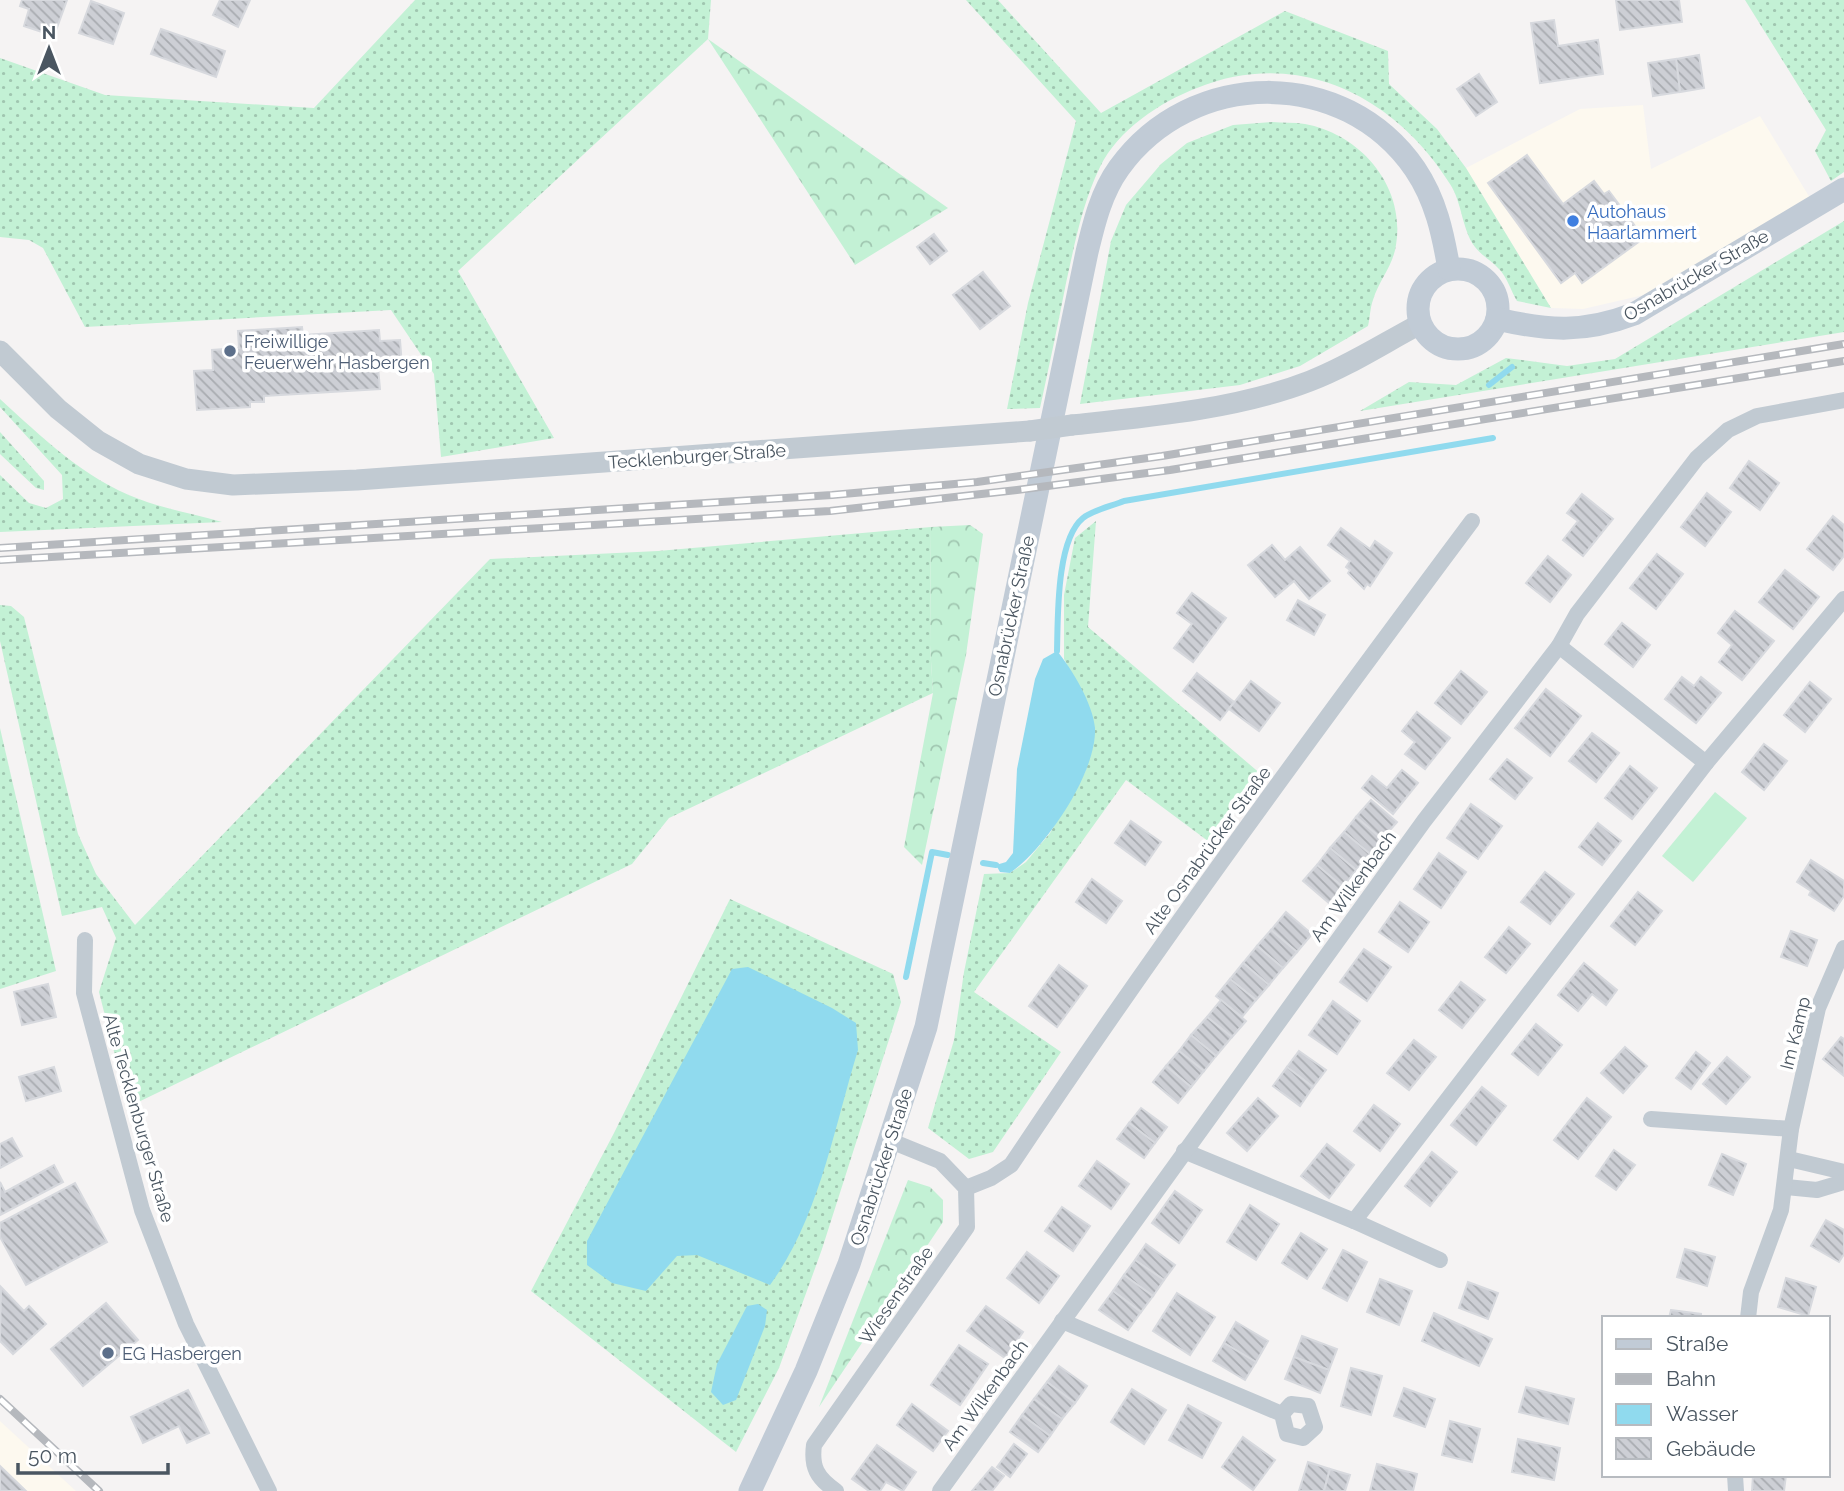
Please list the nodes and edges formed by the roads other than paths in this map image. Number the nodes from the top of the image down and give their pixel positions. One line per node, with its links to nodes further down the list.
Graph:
1 (1844, 189): 3 (main road, Osnabrücker Straße)
2 (1449, 269): 3 (main road); 4 (main road); 15 (main road, Osnabrücker Straße)
3 (1497, 319): 4 (main road)
4 (1420, 324): 5 (street, Tecklenburger Straße, bridge)
5 (0, 351)
6 (1844, 400): 9 (street, Am Wilkenbach)
7 (1472, 521): 21 (street, Alte Osnabrücker Straße)
8 (1844, 599): 10 (street)
9 (1559, 646): 10 (street); 16 (street, Am Wilkenbach)
10 (1706, 763): 22 (street)
11 (85, 940): 27 (street, Alte Tecklenburger Straße)
12 (1844, 948): 14 (street, Im Kamp)
13 (1651, 1119): 14 (street)
14 (1791, 1129): 17 (street, Im Kamp)
15 (891, 1140): 21 (street); 28 (main road, Osnabrücker Straße)
16 (1184, 1151): 22 (street); 25 (street, Am Wilkenbach)
17 (1790, 1159): 18 (street); 20 (street, Im Kamp)
18 (1844, 1172)
19 (1844, 1182): 20 (street)
20 (1786, 1187): 24 (street, Im Kamp)
21 (966, 1188): 29 (street, Wiesenstraße)
22 (1354, 1221): 23 (street)
23 (1440, 1260)
24 (1748, 1316)
25 (1062, 1321): 26 (street); 30 (street, Am Wilkenbach)
26 (1282, 1414)
27 (269, 1491)
28 (750, 1491)
29 (836, 1491)
30 (940, 1491)

